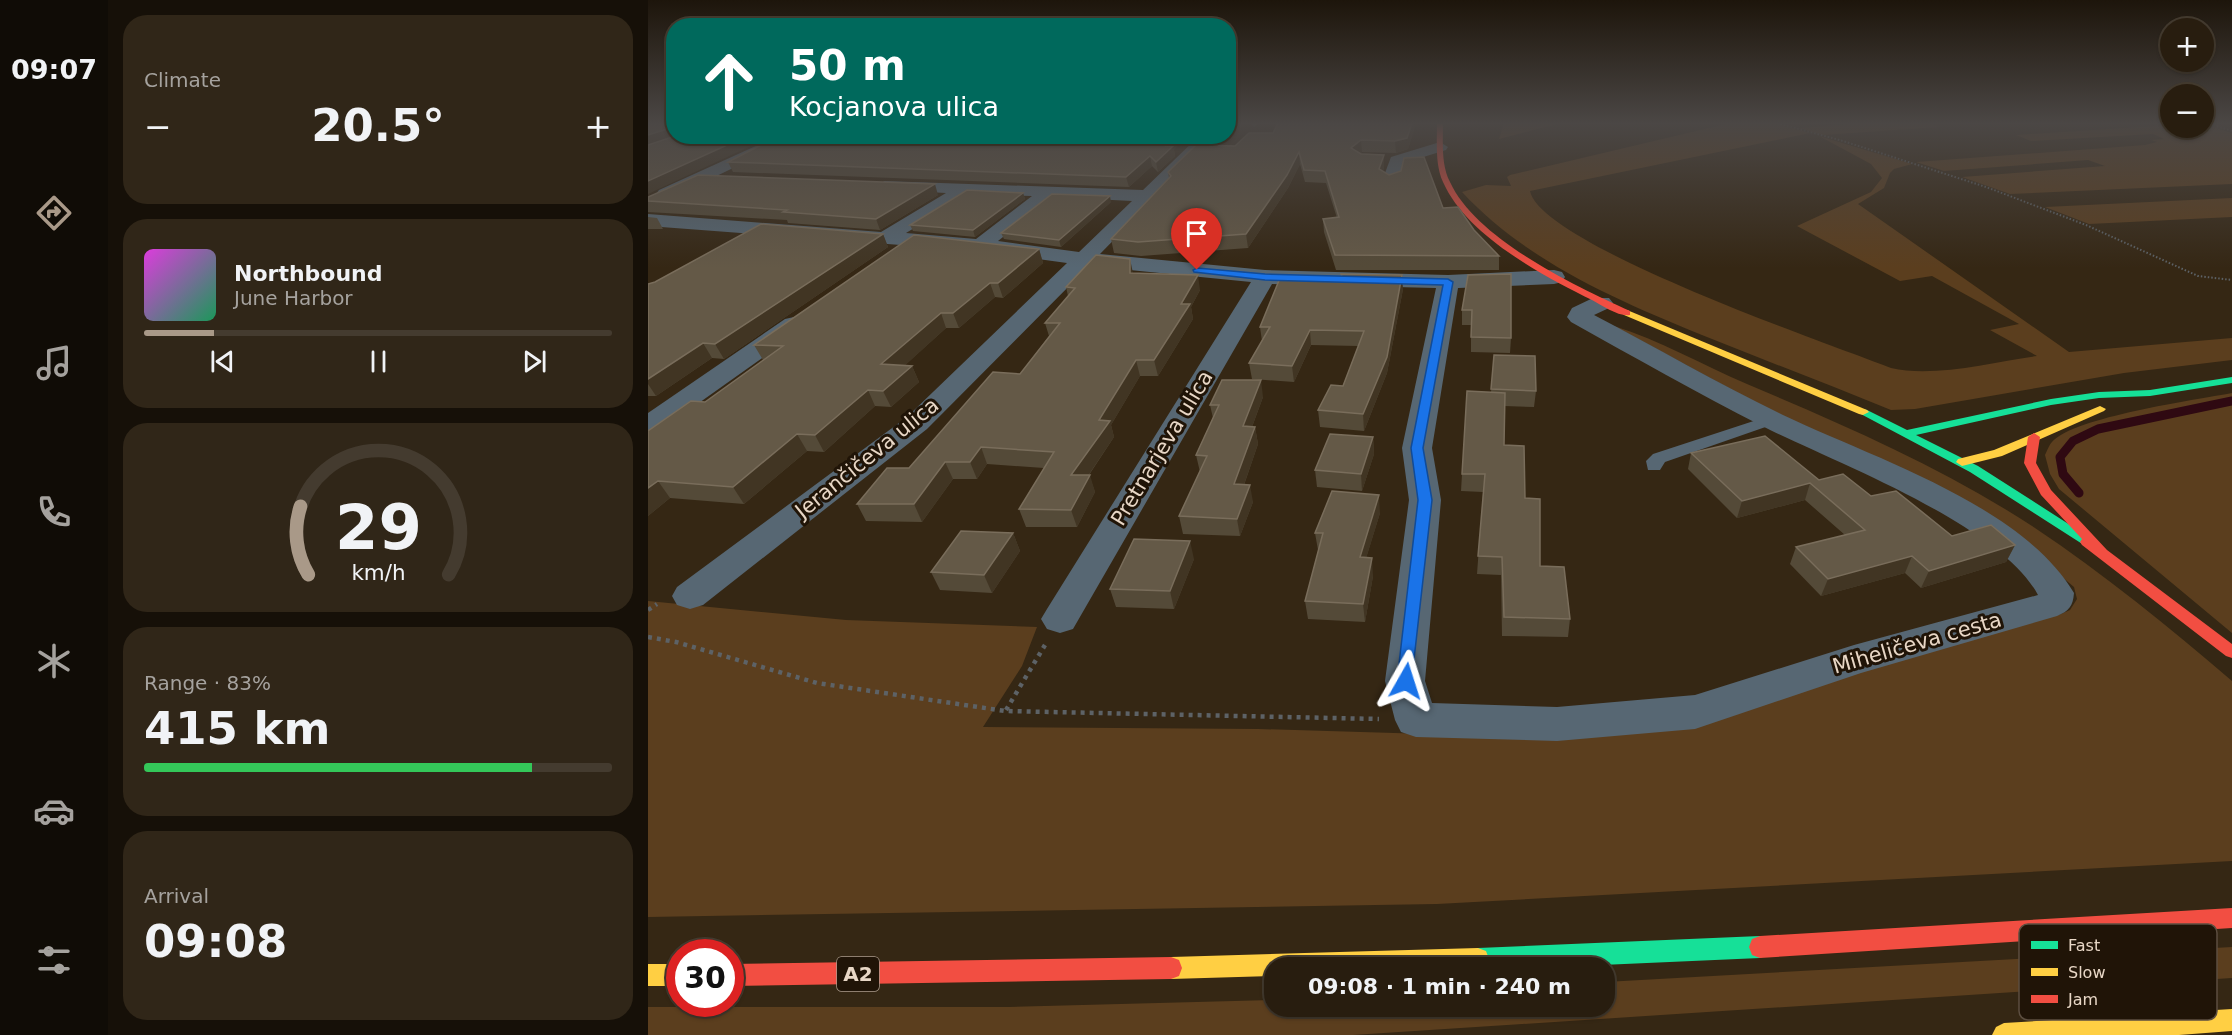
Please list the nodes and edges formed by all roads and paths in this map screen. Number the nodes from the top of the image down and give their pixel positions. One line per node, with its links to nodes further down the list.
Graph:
1 (715, 171): 6 (street)
2 (1173, 171): 12 (street, Jerančičeva ulica)
3 (1391, 171): 8 (street)
4 (1443, 171): 25 (main road)
5 (1938, 171): 26 (path)
6 (700, 178): 7 (street); 13 (street)
7 (735, 180)
8 (1391, 181)
9 (875, 187): 10 (street)
10 (968, 188): 11 (street); 22 (street)
11 (1049, 192): 12 (street); 20 (street)
12 (1149, 196): 23 (street, Jerančičeva ulica)
13 (648, 202)
14 (741, 208): 17 (street)
15 (830, 214): 19 (street)
16 (648, 220): 17 (street)
17 (709, 224): 18 (street)
18 (763, 229): 19 (street); 21 (street)
19 (799, 231): 22 (street)
20 (980, 245): 22 (street); 23 (street)
21 (732, 246)
22 (886, 248)
23 (1085, 259): 24 (street); 39 (street, Jerančičeva ulica)
24 (1265, 277): 27 (street); 40 (street, Pretnarjeva ulica)
25 (1554, 277): 27 (street); 28 (main road)
26 (2232, 280)
27 (1448, 282): 44 (street)
28 (1601, 303): 32 (street, Miheličeva cesta); 34 (main road)
29 (810, 313): 33 (street)
30 (2232, 380): 31 (main road)
31 (2150, 393): 34 (main road); 35 (main road)
32 (1772, 420): 37 (lane); 44 (street, Miheličeva cesta)
33 (648, 426)
34 (1908, 433): 36 (main road)
35 (2034, 437): 36 (main road); 38 (main road)
36 (1962, 462): 38 (main road)
37 (1654, 466)
38 (2100, 550): 42 (main road)
39 (690, 596)
40 (1060, 619): 43 (path)
41 (648, 637): 43 (path)
42 (2232, 652)
43 (1005, 711): 44 (path)
44 (1416, 720)
45 (2232, 918): 46 (main road, A2)
46 (2140, 924)
47 (2019, 932): 50 (main road, A2)
48 (648, 975): 49 (main road)
49 (666, 975)
50 (744, 975)
51 (2232, 1020): 52 (main road)
52 (2004, 1035)

